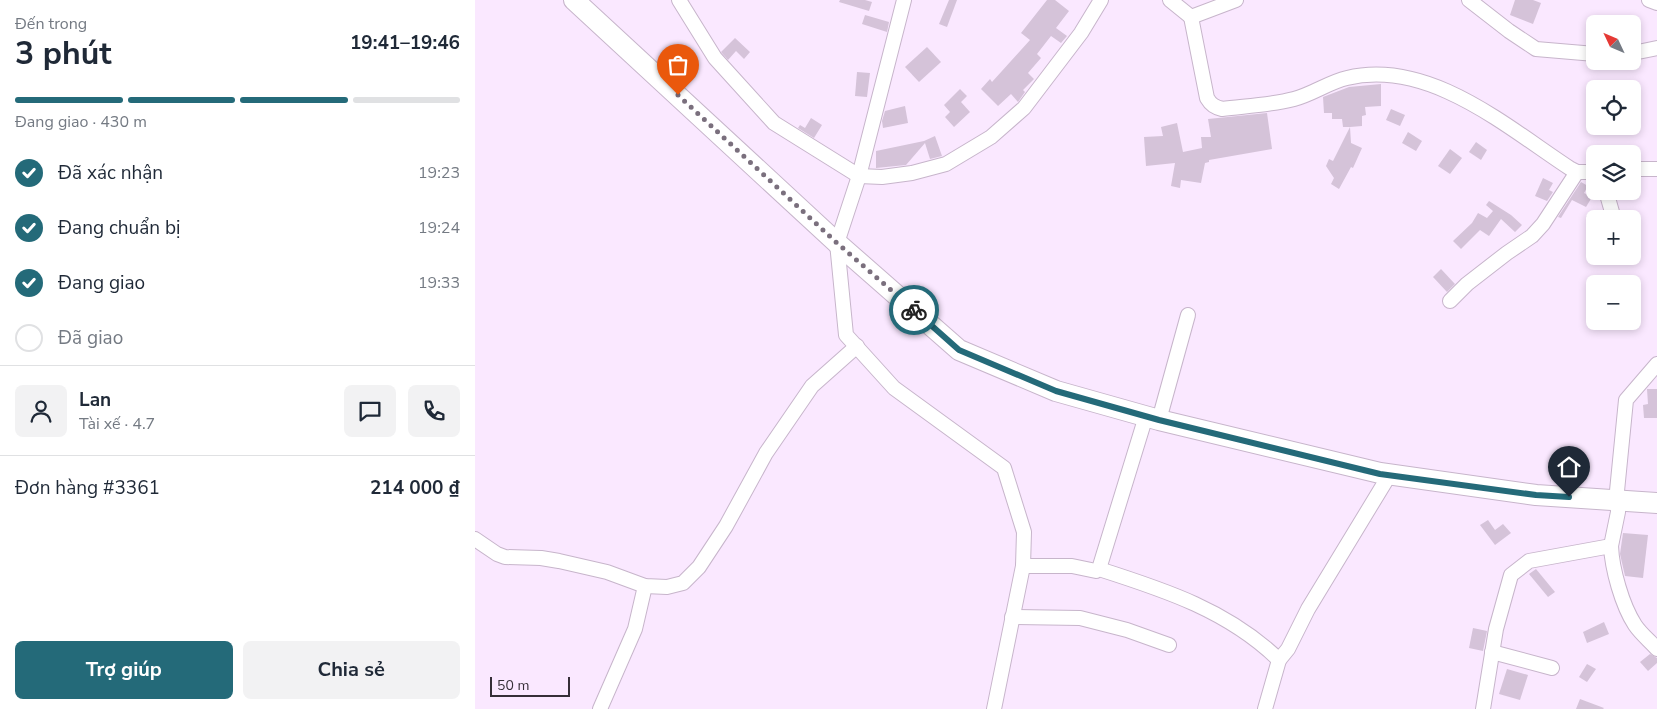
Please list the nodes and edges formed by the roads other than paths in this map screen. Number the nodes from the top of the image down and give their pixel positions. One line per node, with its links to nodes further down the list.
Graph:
1 (574, 0): 19 (highway)
2 (904, 0): 18 (street)
3 (1101, 0): 18 (street)
4 (1170, 0): 10 (street)
5 (1236, 0): 10 (street)
6 (1469, 0): 13 (street)
7 (1649, 0): 9 (street)
8 (685, 2): 18 (street)
9 (1657, 3)
10 (1191, 17): 16 (street)
11 (1657, 48): 12 (street)
12 (1641, 51)
13 (1586, 53)
14 (1657, 169): 15 (street)
15 (1641, 170)
16 (1577, 172): 17 (street); 20 (street)
17 (1586, 172)
18 (859, 176): 19 (street)
19 (837, 243): 22 (street); 24 (highway)
20 (1451, 301)
21 (1187, 315): 24 (street)
22 (857, 346): 30 (street); 32 (street)
23 (1657, 364): 26 (street)
24 (1152, 418): 25 (highway); 31 (street)
25 (1390, 474): 26 (highway); 37 (street)
26 (1618, 500): 27 (highway); 29 (street)
27 (1657, 503)
28 (475, 539): 32 (street)
29 (1611, 546): 35 (street); 36 (street)
30 (1023, 566): 31 (street); 33 (street)
31 (1099, 569): 37 (street)
32 (645, 586): 39 (street)
33 (1012, 617): 34 (street); 40 (street)
34 (1169, 645)
35 (1657, 648)
36 (1492, 652): 38 (street); 42 (street)
37 (1279, 660): 41 (street)
38 (1552, 668)
39 (600, 709)
40 (993, 709)
41 (1265, 709)
42 (1483, 709)

